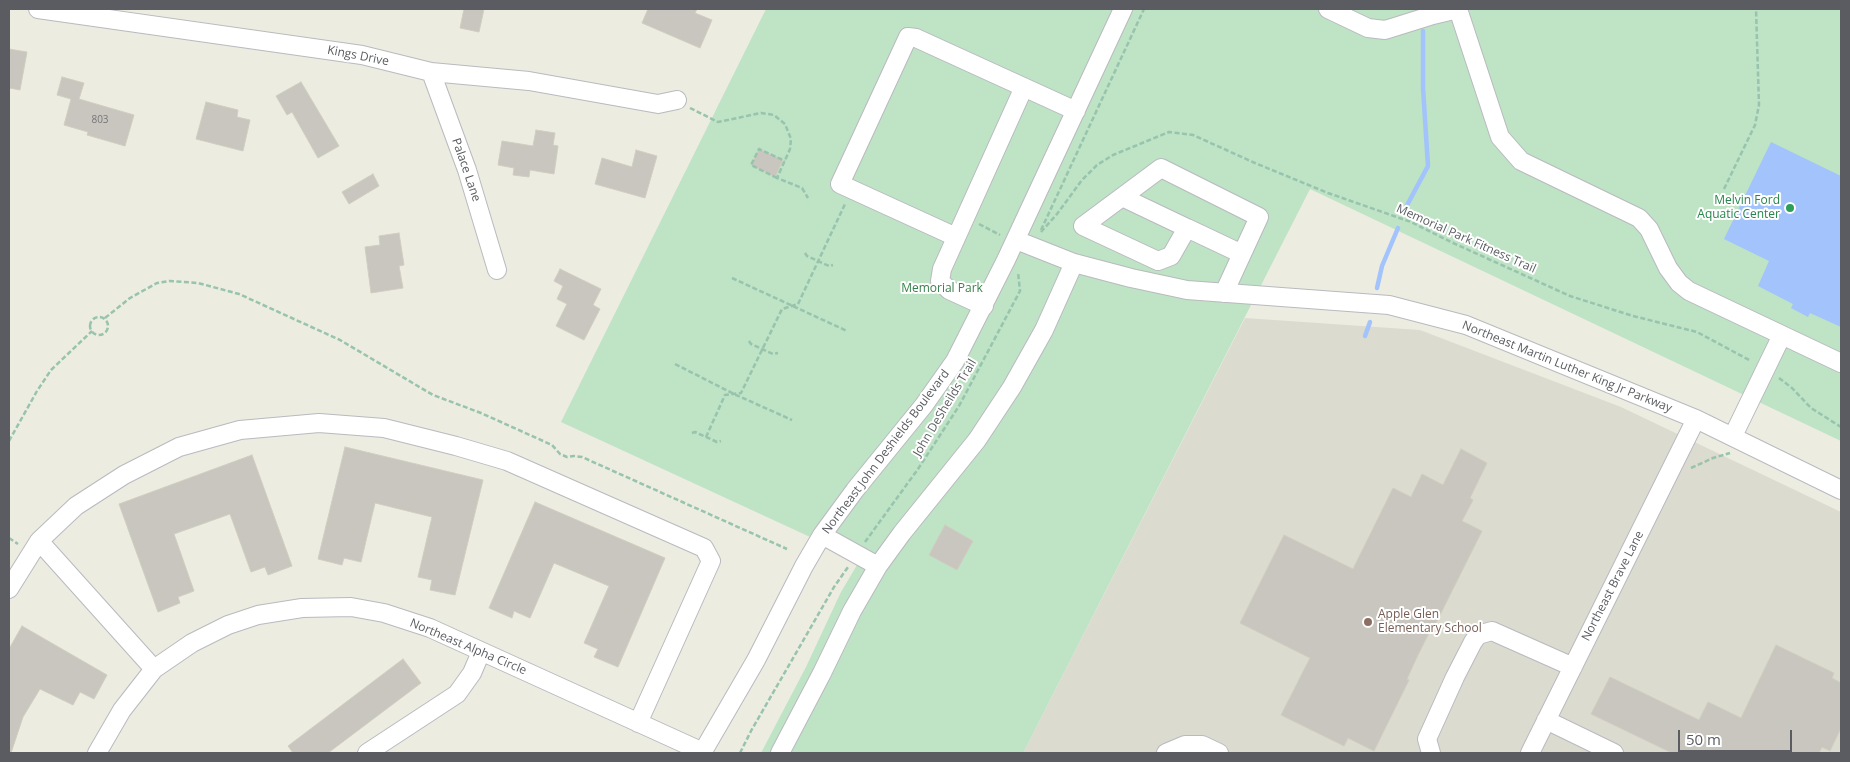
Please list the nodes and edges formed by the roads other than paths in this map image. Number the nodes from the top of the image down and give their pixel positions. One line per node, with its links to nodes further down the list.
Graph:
1 (38, 9): 5 (street, Kings Drive)
2 (1123, 9): 8 (street, Northeast John Deshields Boulevard)
3 (1328, 9): 4 (street)
4 (1458, 9): 18 (street)
5 (431, 72): 7 (street, Kings Drive); 15 (street, Palace Lane)
6 (1024, 87): 8 (street); 11 (street); 11 (street)
7 (677, 100)
8 (1076, 111): 12 (street, Northeast John Deshields Boulevard)
9 (1122, 198): 10 (street); 10 (street); 13 (street)
10 (1187, 228): 13 (street)
11 (956, 237): 17 (street)
12 (1008, 238): 14 (street, Northeast Martin Luther King Jr Parkway); 17 (street, Northeast John Deshields Boulevard)
13 (1242, 254): 16 (street)
14 (1074, 263): 16 (street, Northeast Martin Luther King Jr Parkway); 25 (street)
15 (497, 270)
16 (1224, 293): 20 (street, Northeast Martin Luther King Jr Parkway)
17 (984, 306): 23 (street, Northeast John Deshields Boulevard)
18 (1782, 335): 19 (street); 21 (street)
19 (1841, 363)
20 (1696, 419): 21 (street, Northeast Martin Luther King Jr Parkway); 28 (street, Northeast Brave Lane)
21 (1733, 436): 22 (street, Northeast Martin Luther King Jr Parkway)
22 (1841, 490)
23 (822, 535): 25 (street); 34 (street, Northeast John Deshields Boulevard)
24 (39, 541): 26 (street); 29 (street); 31 (street)
25 (878, 566): 35 (street)
26 (9, 589)
27 (481, 652): 29 (street, Northeast Alpha Circle); 31 (street, Northeast Alpha Circle); 33 (street)
28 (1573, 667): 30 (street, Northeast Brave Lane); 38 (street)
29 (154, 669): 32 (street, Northeast Alpha Circle)
30 (1546, 720): 39 (street, Northeast Brave Lane); 40 (street)
31 (638, 723): 34 (street, Northeast Alpha Circle)
32 (97, 753)
33 (367, 753)
34 (702, 753)
35 (780, 753)
36 (1166, 753): 37 (street)
37 (1219, 753)
38 (1432, 753)
39 (1530, 753)
40 (1614, 753)

